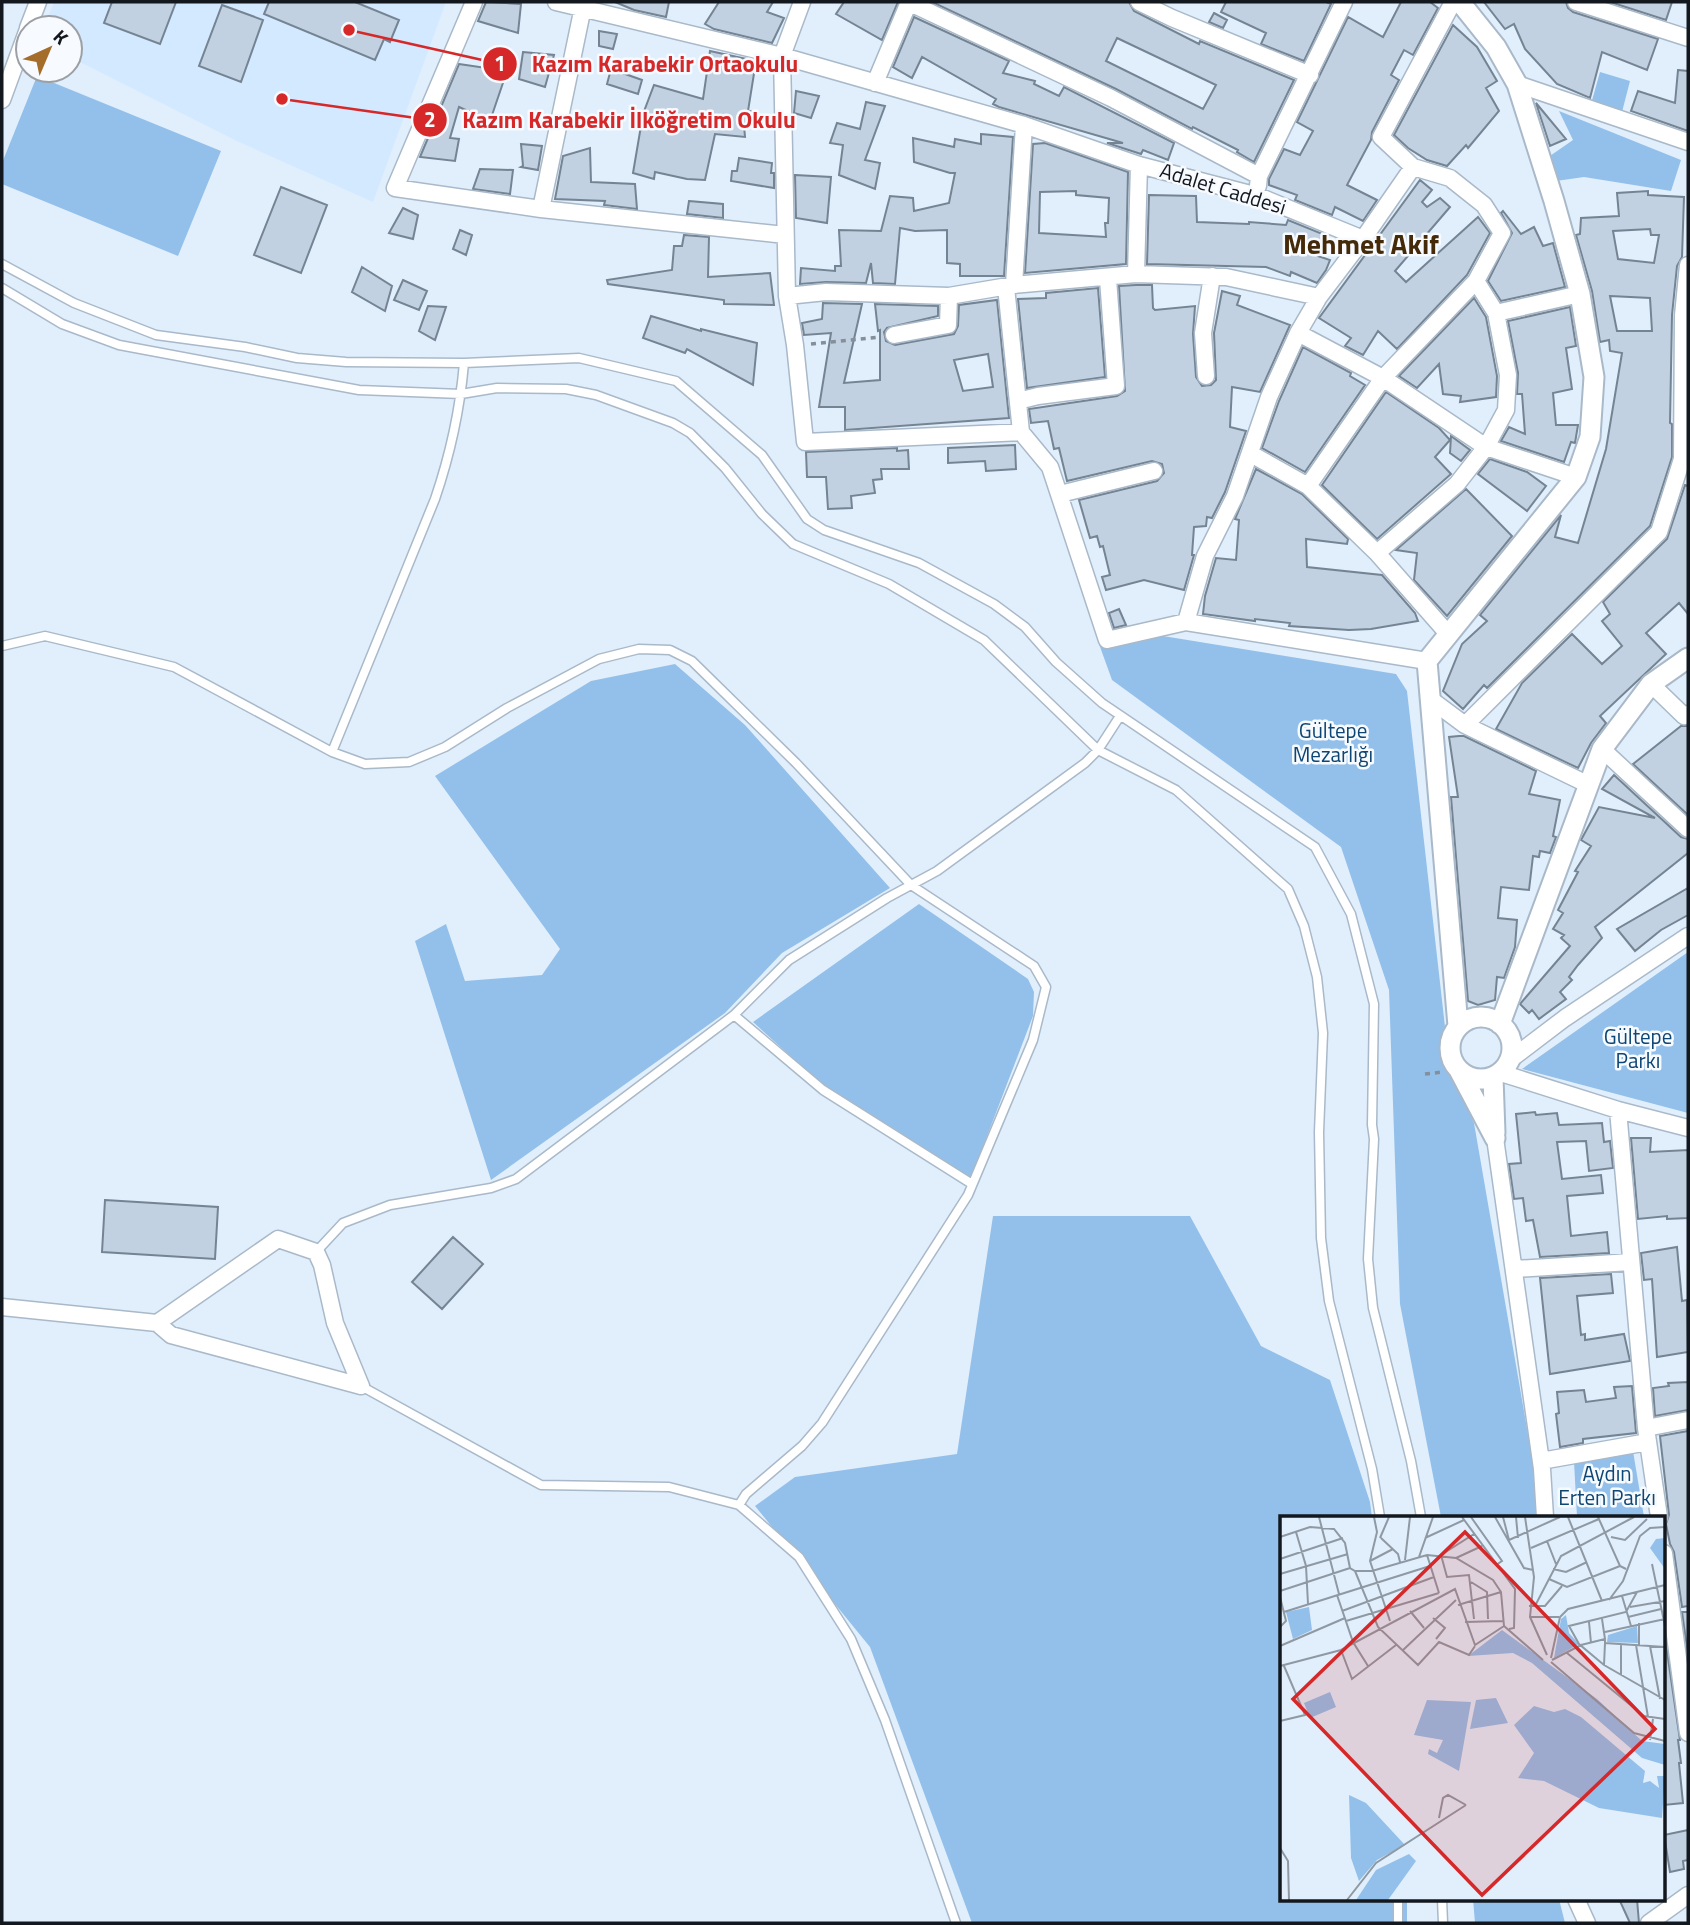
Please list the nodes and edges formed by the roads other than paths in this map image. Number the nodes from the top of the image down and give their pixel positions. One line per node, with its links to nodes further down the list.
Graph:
1 (474, 2): 24 (street)
2 (556, 2): 10 (street, Adalet Caddesi)
3 (803, 2): 12 (street)
4 (909, 2): 15 (street); 22 (street)
5 (1139, 2): 14 (street)
6 (1344, 2): 14 (street)
7 (1453, 2): 21 (street)
8 (1460, 2): 16 (street)
9 (1576, 2): 11 (street)
10 (583, 4): 12 (street, Adalet Caddesi); 24 (street)
11 (1688, 38)
12 (782, 56): 15 (street, Adalet Caddesi); 25 (street)
13 (14, 67): 17 (street)
14 (1310, 75): 22 (street)
15 (875, 83): 18 (street, Adalet Caddesi)
16 (1517, 84): 19 (street); 35 (street)
17 (2, 100)
18 (1024, 125): 20 (street, Adalet Caddesi); 33 (street)
19 (1688, 142)
20 (1139, 165): 23 (street, Adalet Caddesi); 29 (street)
21 (1413, 167): 26 (street); 32 (street)
22 (1259, 176): 23 (street)
23 (1258, 196): 26 (street, Adalet Caddesi)
24 (541, 209): 25 (street)
25 (785, 235): 36 (street)
26 (1363, 239): 38 (street)
27 (2, 264): 43 (lane)
28 (1688, 265): 40 (street)
29 (1136, 274): 30 (street); 31 (street)
30 (1212, 276): 38 (street); 44 (street)
31 (1108, 279): 33 (street); 47 (street)
32 (1476, 281): 39 (street); 45 (street)
33 (1010, 286): 37 (street); 47 (street)
34 (2, 288): 46 (lane)
35 (1580, 294): 39 (street); 52 (street)
36 (787, 296): 37 (street); 48 (street)
37 (949, 296): 42 (street)
38 (1319, 297): 41 (street)
39 (1496, 313): 49 (street)
40 (1686, 316): 65 (street)
41 (1298, 334): 45 (street); 50 (street)
42 (894, 335)
43 (464, 363): 46 (lane); 63 (lane)
44 (1206, 376)
45 (1382, 378): 49 (street); 53 (street)
46 (461, 394): 67 (lane); 68 (lane)
47 (1018, 401): 48 (street)
48 (1021, 432): 54 (street)
49 (1486, 447): 52 (street); 55 (street)
50 (1251, 454): 53 (street); 56 (street)
51 (1154, 471): 54 (street)
52 (1576, 477): 57 (street)
53 (1308, 486): 55 (street)
54 (1060, 495): 56 (street)
55 (1377, 552): 57 (street)
56 (1186, 622): 60 (street)
57 (1449, 635): 60 (street)
58 (2, 646): 68 (lane)
59 (1688, 658): 61 (street)
60 (1427, 661): 62 (street)
61 (1651, 684): 64 (street); 66 (street)
62 (1430, 699): 65 (street); 75 (street)
63 (1121, 716): 67 (lane); 93 (lane)
64 (1687, 717)
65 (1465, 725): 69 (street)
66 (1602, 749): 69 (street); 70 (street)
67 (1098, 750): 71 (lane); 92 (lane)
68 (332, 752): 71 (lane)
69 (1589, 785): 74 (street)
70 (1688, 829)
71 (911, 886): 73 (lane); 81 (lane)
72 (1688, 936): 77 (street)
73 (734, 1015): 81 (lane); 82 (lane)
74 (1500, 1024): 75 (street); 77 (street)
75 (1458, 1026): 76 (street)
76 (1459, 1070): 77 (street); 80 (street)
77 (1501, 1070): 78 (street); 80 (street)
78 (1618, 1110): 79 (street); 83 (street)
79 (1688, 1128)
80 (1495, 1138): 84 (street)
81 (972, 1184): 91 (lane)
82 (316, 1252): 86 (street); 87 (street)
83 (1631, 1262): 84 (street); 89 (street)
84 (1514, 1269): 90 (street)
85 (2, 1307): 86 (street)
86 (157, 1324): 87 (street)
87 (361, 1386): 91 (lane)
88 (1688, 1420): 89 (street)
89 (1647, 1435): 90 (street); 95 (street)
90 (1541, 1461): 94 (street)
91 (739, 1505): 102 (lane)
92 (1380, 1516)
93 (1421, 1516)
94 (1545, 1516)
95 (1659, 1516)
96 (1667, 1596): 97 (street)
97 (1688, 1733)
98 (1688, 1895): 106 (street)
99 (1398, 1900): 103 (lane)
100 (1442, 1900): 104 (lane)
101 (1576, 1900): 105 (street)
102 (956, 1923)
103 (1398, 1923)
104 (1443, 1923)
105 (1587, 1923)
106 (1649, 1923)

